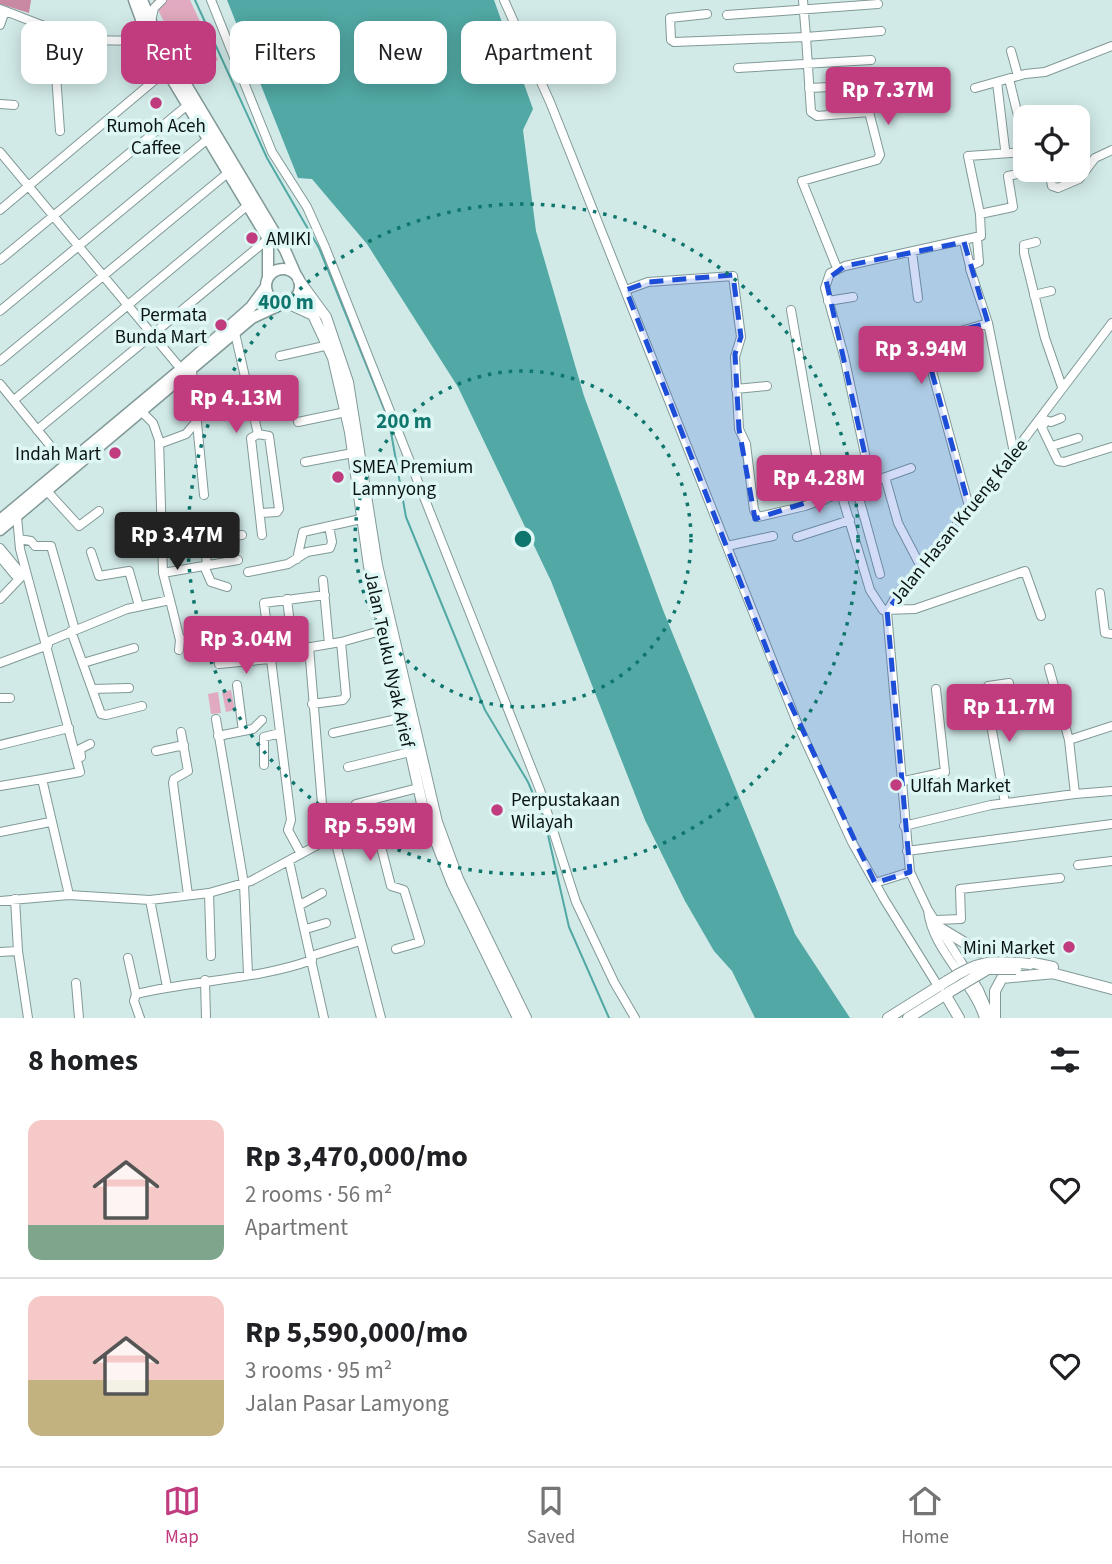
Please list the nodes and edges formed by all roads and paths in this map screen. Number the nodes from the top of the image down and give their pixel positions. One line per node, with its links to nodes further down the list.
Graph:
1 (134, 0): 12 (highway)
2 (142, 0): 13 (highway)
3 (163, 0): 14 (street)
4 (211, 0): 259 (street)
5 (504, 0): 65 (street)
6 (878, 4): 7 (street)
7 (804, 5): 10 (street); 17 (street)
8 (3, 10): 11 (street); 15 (street)
9 (707, 14): 17 (street)
10 (727, 15)
11 (32, 21)
12 (142, 21)
13 (149, 21)
14 (151, 21)
15 (0, 25)
16 (881, 31): 17 (street)
17 (806, 37): 21 (street)
18 (1112, 46): 23 (street)
19 (1011, 51): 23 (street)
20 (871, 60): 21 (street)
21 (807, 63): 22 (street); 32 (street)
22 (738, 68)
23 (1018, 76): 24 (street)
24 (1009, 79): 25 (street); 36 (street)
25 (997, 82): 31 (street); 39 (street)
26 (54, 84): 37 (street)
27 (150, 84): 48 (street)
28 (178, 84): 33 (highway)
29 (182, 84): 33 (highway)
30 (873, 85): 32 (street)
31 (975, 88)
32 (808, 89): 61 (street)
33 (191, 102): 38 (highway); 52 (street); 63 (highway)
34 (0, 104): 35 (street)
35 (14, 104)
36 (1015, 105)
37 (60, 131)
38 (209, 138): 44 (highway); 57 (street)
39 (1005, 149)
40 (1112, 150): 43 (street)
41 (0, 152): 48 (street)
42 (1013, 153): 51 (street)
43 (1090, 165)
44 (229, 172): 49 (highway); 62 (street)
45 (1013, 175): 51 (street)
46 (1051, 182): 47 (street)
47 (1072, 182)
48 (29, 185): 50 (street); 52 (street)
49 (248, 205): 53 (highway); 72 (street)
50 (0, 210)
51 (980, 214): 54 (street)
52 (54, 215): 57 (street); 59 (street)
53 (268, 239): 64 (highway); 78 (street)
54 (977, 239): 55 (street); 60 (street)
55 (964, 242): 58 (street); 60 (street)
56 (1036, 242): 67 (street)
57 (78, 245): 62 (street); 73 (street)
58 (912, 253): 61 (street); 69 (street)
59 (0, 260)
60 (970, 266): 75 (street)
61 (837, 268): 70 (street)
62 (102, 275): 72 (street); 81 (street)
63 (297, 277): 64 (highway); 71 (highway); 133 (main road, Jalan Teuku Nyak Arief)
64 (267, 283): 71 (highway); 82 (highway)
65 (630, 288): 86 (street); 126 (street)
66 (1051, 291): 67 (street)
67 (1034, 295): 85 (street)
68 (853, 297): 70 (street)
69 (918, 298)
70 (828, 301): 106 (street)
71 (285, 303): 77 (highway); 79 (main road, Jalan Teuku Nyak Arief)
72 (127, 304): 78 (street); 87 (street)
73 (0, 310)
74 (790, 310): 111 (street)
75 (988, 323): 101 (street); 112 (street)
76 (1112, 323): 85 (street, Jalan Hasan Krueng Kalee)
77 (235, 332): 82 (highway); 95 (street)
78 (152, 334): 82 (street); 94 (street)
79 (329, 345): 80 (street); 88 (main road, Jalan Teuku Nyak Arief)
80 (280, 356)
81 (0, 361)
82 (187, 370): 89 (highway); 92 (street); 103 (highway)
83 (0, 384): 87 (street)
84 (766, 386): 86 (street)
85 (1062, 387): 91 (street, Jalan Hasan Krueng Kalee)
86 (737, 389): 111 (street)
87 (14, 400): 94 (street)
88 (346, 412): 93 (street); 100 (main road, Jalan Teuku Nyak Arief)
89 (143, 413): 97 (street); 108 (highway)
90 (1061, 418): 91 (street)
91 (1042, 419): 98 (street); 101 (street, Jalan Hasan Krueng Kalee)
92 (196, 422): 97 (street); 110 (street)
93 (298, 422)
94 (37, 430): 103 (street)
95 (258, 434): 114 (street); 114 (street)
96 (1078, 438): 98 (street)
97 (159, 443): 136 (street)
98 (1052, 446): 99 (street)
99 (1112, 447)
100 (353, 453): 102 (street); 116 (main road, Jalan Teuku Nyak Arief)
101 (1014, 453): 112 (street, Jalan Hasan Krueng Kalee)
102 (304, 462)
103 (66, 465): 117 (highway)
104 (911, 468): 105 (street)
105 (885, 477): 106 (street); 134 (street)
106 (871, 482): 107 (street)
107 (856, 487): 109 (street); 137 (street)
108 (47, 491): 113 (street); 115 (highway)
109 (841, 493): 111 (street); 118 (street)
110 (204, 495)
111 (824, 500)
112 (970, 510): 134 (street, Jalan Hasan Krueng Kalee)
113 (99, 511)
114 (261, 513): 122 (street)
115 (17, 517): 120 (highway); 125 (street)
116 (361, 519): 119 (street); 133 (main road, Jalan Teuku Nyak Arief)
117 (0, 520)
118 (850, 520): 124 (street); 147 (street)
119 (329, 526): 130 (street); 130 (street)
120 (0, 530)
121 (242, 535): 132 (street)
122 (262, 535)
123 (773, 536): 126 (street)
124 (797, 537)
125 (19, 540): 150 (street); 155 (street)
126 (727, 546): 219 (street)
127 (0, 548): 138 (street)
128 (91, 552): 146 (street)
129 (0, 557): 138 (street)
130 (297, 559): 135 (street)
131 (238, 560): 132 (street)
132 (206, 566): 136 (street); 140 (street)
133 (373, 566): 149 (main road, Jalan Teuku Nyak Arief); 247 (main road, Jalan Teuku Nyak Arief)
134 (920, 568): 147 (street, Jalan Hasan Krueng Kalee)
135 (248, 572)
136 (163, 573): 145 (street)
137 (880, 574)
138 (20, 579): 143 (street)
139 (323, 580): 142 (street)
140 (227, 587)
141 (1100, 593): 151 (street)
142 (325, 595): 144 (street); 156 (street)
143 (0, 599)
144 (287, 599): 159 (street); 161 (street)
145 (170, 600): 146 (street); 152 (street)
146 (139, 606): 150 (street)
147 (887, 612): 148 (street); 197 (street, Jalan Hasan Krueng Kalee)
148 (1041, 616)
149 (384, 630): 154 (street); 176 (main road, Jalan Teuku Nyak Arief)
150 (73, 631): 155 (street); 163 (street)
151 (1112, 634)
152 (180, 640): 153 (street); 160 (street)
153 (232, 642)
154 (341, 642): 156 (street); 173 (street)
155 (47, 644): 162 (street); 181 (street)
156 (329, 644): 157 (street)
157 (309, 647): 159 (street); 173 (street)
158 (134, 648): 163 (street)
159 (293, 649): 161 (street)
160 (179, 650)
161 (270, 656): 164 (street); 184 (street)
162 (0, 663)
163 (83, 663): 169 (street)
164 (219, 664)
165 (1049, 668): 175 (street)
166 (1009, 683): 202 (street)
167 (237, 685): 182 (street)
168 (128, 688): 169 (street)
169 (92, 689): 174 (street)
170 (936, 689): 197 (street)
171 (0, 698): 172 (street)
172 (10, 698)
173 (312, 704): 203 (street)
174 (142, 706)
175 (1062, 716): 179 (street); 187 (street)
176 (402, 718): 185 (street); 192 (main road, Jalan Teuku Nyak Arief)
177 (216, 719): 186 (street)
178 (262, 720): 182 (street)
179 (1036, 723)
180 (1112, 726): 187 (street)
181 (69, 728): 189 (street); 195 (street)
182 (243, 731): 186 (street)
183 (181, 732): 190 (street)
184 (280, 733): 193 (street); 213 (street)
185 (333, 733)
186 (218, 736): 220 (street)
187 (1069, 740): 201 (street)
188 (90, 744): 195 (street)
189 (0, 745)
190 (184, 745): 191 (street); 224 (street)
191 (156, 751)
192 (411, 752): 194 (street); 199 (main road, Jalan Teuku Nyak Arief)
193 (264, 765)
194 (348, 767)
195 (80, 772): 196 (street)
196 (42, 779): 198 (street); 205 (street)
197 (900, 782): 208 (street, Jalan Hasan Krueng Kalee)
198 (0, 786)
199 (418, 788): 204 (main road, Jalan Teuku Nyak Arief); 209 (street)
200 (1112, 791): 201 (street)
201 (1075, 794): 202 (street)
202 (1005, 803): 208 (street)
203 (322, 804)
204 (423, 808): 206 (street); 247 (main road, Jalan Teuku Nyak Arief)
205 (50, 822): 210 (street); 223 (street)
206 (375, 822): 209 (street); 234 (street)
207 (1112, 824): 212 (street)
208 (904, 826): 212 (street, Jalan Hasan Krueng Kalee)
209 (359, 827): 211 (street)
210 (0, 832)
211 (334, 836): 213 (street); 233 (street)
212 (906, 851): 217 (street, Jalan Hasan Krueng Kalee)
213 (301, 854): 214 (street)
214 (289, 861): 220 (street); 228 (street)
215 (1112, 861): 216 (street)
216 (1078, 865)
217 (908, 872): 219 (street); 229 (street, Jalan Hasan Krueng Kalee)
218 (1060, 878): 231 (street)
219 (875, 883): 246 (street)
220 (244, 884): 221 (street); 241 (street)
221 (209, 893): 224 (street); 237 (street)
222 (322, 893): 228 (street)
223 (69, 895): 225 (street); 226 (street)
224 (188, 895): 226 (street)
225 (15, 899): 227 (street); 236 (street)
226 (150, 900): 245 (street)
227 (0, 901)
228 (300, 905): 232 (street)
229 (928, 910): 231 (street); 262 (street)
230 (326, 923): 232 (street)
231 (938, 924): 240 (main road); 263 (street)
232 (306, 929): 239 (street)
233 (360, 941): 239 (street); 256 (street)
234 (396, 949)
235 (0, 951): 236 (street)
236 (18, 951): 251 (street)
237 (211, 956)
238 (128, 958): 249 (street)
239 (312, 958): 241 (street); 255 (street)
240 (1054, 970): 243 (main road); 246 (main road, bridge); 248 (main road); 263 (main road)
241 (247, 974): 242 (street)
242 (205, 980): 245 (street); 254 (street)
243 (1112, 982)
244 (76, 983): 252 (street)
245 (167, 987): 249 (street)
246 (945, 988): 250 (main road); 261 (main road)
247 (508, 989): 257 (main road, Jalan Teuku Nyak Arief); 258 (main road, Jalan Teuku Nyak Arief)
248 (1112, 989)
249 (136, 994): 253 (street)
250 (911, 1012): 260 (main road)
251 (28, 1018)
252 (79, 1018)
253 (140, 1018)
254 (206, 1018)
255 (324, 1018)
256 (381, 1018)
257 (518, 1018)
258 (526, 1018)
259 (635, 1018)
260 (888, 1018)
261 (959, 1018)
262 (984, 1018)
263 (993, 1018)

